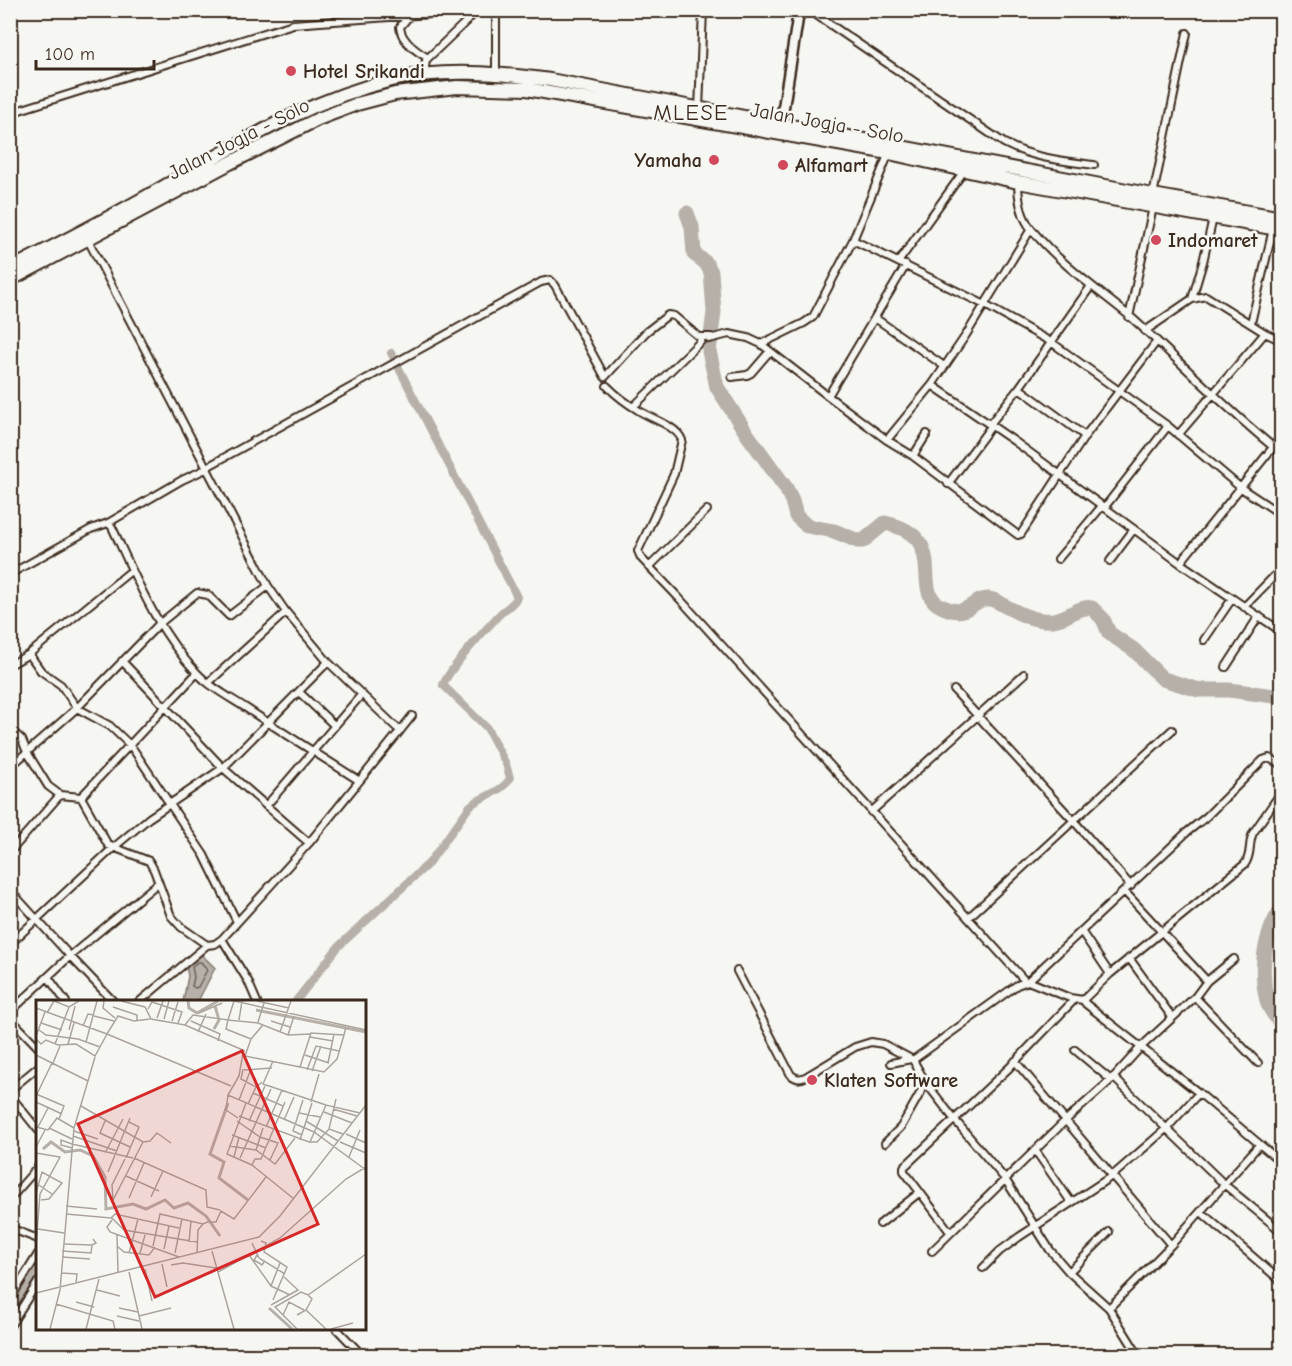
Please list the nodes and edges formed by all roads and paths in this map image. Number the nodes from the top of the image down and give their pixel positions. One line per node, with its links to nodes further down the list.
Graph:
1 (485, 10): 6 (street)
2 (496, 10): 10 (street)
3 (703, 10): 12 (street)
4 (799, 10): 14 (main road)
5 (809, 10): 16 (street)
6 (473, 12): 7 (street); 9 (street)
7 (412, 13): 9 (street); 13 (street)
8 (1186, 33): 21 (street)
9 (428, 58): 11 (street)
10 (496, 73): 11 (highway); 12 (highway)
11 (424, 76): 29 (highway)
12 (699, 109): 14 (highway)
13 (10, 112)
14 (781, 128): 15 (highway, Jalan Jogja - Solo); 19 (highway); 25 (highway, Jalan Jogja - Solo)
15 (889, 153): 17 (highway, Jalan Jogja - Solo); 26 (street)
16 (1094, 165)
17 (964, 171): 18 (highway, Jalan Jogja - Solo); 27 (street)
18 (1018, 182): 19 (highway, Jalan Jogja - Solo); 24 (street)
19 (1094, 190): 21 (highway, Jalan Jogja - Solo)
20 (1281, 200): 23 (street)
21 (1153, 201): 22 (highway, Jalan Jogja - Solo); 23 (highway, Jalan Jogja - Solo); 34 (street)
22 (1213, 218): 23 (highway, Jalan Jogja - Solo); 32 (street)
23 (1279, 224): 36 (street)
24 (1030, 229): 31 (street); 33 (street)
25 (88, 240): 30 (highway, Jalan Jogja - Solo); 64 (street)
26 (854, 240): 27 (street); 43 (street)
27 (898, 261): 28 (street)
28 (906, 265): 33 (street); 35 (street)
29 (10, 269)
30 (10, 280)
31 (1091, 286): 34 (street); 42 (street)
32 (1192, 299): 36 (street); 37 (street)
33 (985, 305): 42 (street); 45 (street)
34 (1129, 316): 37 (street)
35 (875, 318): 45 (street); 52 (street)
36 (1251, 323): 38 (street)
37 (1145, 331): 40 (street)
38 (1265, 333): 41 (street); 51 (street)
39 (712, 337): 43 (street); 53 (street); 64 (street)
40 (1157, 341): 50 (street); 51 (street)
41 (1281, 341)
42 (1051, 342): 49 (street); 50 (street)
43 (761, 344): 44 (street)
44 (770, 351): 46 (street); 52 (street)
45 (944, 366): 47 (street)
46 (732, 377)
47 (932, 385): 54 (street); 60 (street)
48 (607, 386): 53 (street)
49 (1019, 388): 54 (street); 58 (street)
50 (1118, 391): 55 (street); 58 (street)
51 (1214, 393): 57 (street); 61 (street)
52 (828, 396): 60 (street)
53 (633, 407): 76 (street)
54 (991, 425): 65 (street); 66 (street)
55 (1168, 426): 57 (street); 68 (street)
56 (927, 434): 63 (street)
57 (1178, 435): 67 (street)
58 (1085, 436): 65 (street)
59 (1281, 436): 61 (street)
60 (887, 440): 63 (street)
61 (1273, 447): 62 (street); 67 (street)
62 (1281, 454)
63 (913, 456): 66 (street)
64 (208, 467): 71 (street); 80 (street)
65 (1059, 475): 66 (street); 68 (street)
66 (948, 484)
67 (1241, 488): 70 (street); 75 (street)
68 (1103, 507): 72 (street); 73 (street)
69 (707, 510): 76 (street)
70 (1281, 515)
71 (108, 523): 78 (street); 79 (street)
72 (1134, 529): 74 (street); 75 (street)
73 (1058, 560)
74 (1110, 561)
75 (1180, 563): 81 (street)
76 (649, 567): 120 (street)
77 (1281, 568): 82 (street)
78 (132, 570): 85 (street); 88 (street)
79 (10, 574)
80 (268, 586): 83 (street); 85 (street)
81 (1232, 599): 82 (street); 87 (street)
82 (1244, 607): 84 (street)
83 (286, 612): 90 (street); 95 (street)
84 (1259, 616): 86 (street); 92 (street)
85 (159, 624): 89 (street); 93 (street)
86 (1281, 632)
87 (1204, 640)
88 (28, 654): 91 (street); 100 (street)
89 (122, 661): 99 (street); 100 (street)
90 (328, 662): 97 (street); 98 (street)
91 (10, 665)
92 (1226, 666)
93 (197, 674): 95 (street); 99 (street)
94 (1024, 674): 102 (street)
95 (208, 683): 103 (street)
96 (954, 690): 102 (street)
97 (299, 692): 103 (street); 104 (street)
98 (362, 694): 104 (street); 107 (street)
99 (166, 706): 108 (street); 113 (street)
100 (77, 708): 108 (street); 110 (street)
101 (412, 716): 107 (street)
102 (978, 717): 120 (street); 121 (street)
103 (267, 723): 109 (street); 113 (street)
104 (334, 725): 109 (street)
105 (10, 729): 110 (street)
106 (1172, 730): 121 (street)
107 (400, 731): 114 (street)
108 (131, 746): 117 (street); 118 (street)
109 (312, 750): 114 (street); 119 (street)
110 (27, 752): 112 (street); 116 (street)
111 (1281, 765): 126 (street)
112 (10, 767)
113 (223, 768): 118 (street); 119 (street)
114 (358, 780): 122 (street)
115 (1281, 791): 133 (street)
116 (60, 795): 117 (street); 124 (street)
117 (81, 797): 123 (street)
118 (168, 803): 123 (street); 131 (street)
119 (266, 806): 122 (street)
120 (871, 812): 129 (street)
121 (1073, 820): 126 (street); 129 (street)
122 (309, 843): 131 (street)
123 (113, 848): 125 (street); 130 (street)
124 (10, 852)
125 (158, 883): 136 (street); 137 (street)
126 (1131, 886): 128 (street)
127 (10, 890): 130 (street)
128 (1125, 891): 132 (street); 133 (street)
129 (968, 918): 143 (street)
130 (36, 919): 135 (street); 137 (street)
131 (237, 922): 134 (street)
132 (1081, 931): 141 (street); 143 (street)
133 (1162, 931): 138 (street); 144 (street)
134 (222, 939): 136 (street); 150 (street)
135 (10, 944)
136 (207, 945): 149 (street)
137 (70, 956): 142 (street); 148 (street)
138 (1129, 958): 141 (street); 153 (street)
139 (1234, 959): 144 (street)
140 (737, 971): 158 (street)
141 (1110, 974): 151 (street)
142 (48, 977): 147 (street); 152 (street)
143 (1026, 981): 146 (street); 158 (street)
144 (1207, 981): 145 (street)
145 (1195, 997): 153 (street); 161 (street)
146 (1075, 999): 151 (street); 159 (street)
147 (65, 1000)
148 (110, 1000)
149 (141, 1000)
150 (256, 1000)
151 (1083, 1000): 156 (street)
152 (10, 1012)
153 (1172, 1017): 156 (street)
154 (10, 1018): 155 (street)
155 (36, 1045)
156 (1141, 1047): 163 (street); 166 (street)
157 (1074, 1050): 163 (street)
158 (912, 1060): 160 (street); 164 (street)
159 (1015, 1061): 168 (street); 169 (street)
160 (891, 1063)
161 (1258, 1063)
162 (36, 1069): 165 (street)
163 (1112, 1079): 169 (street); 171 (street)
164 (926, 1083): 168 (street); 172 (street)
165 (10, 1090)
166 (1199, 1093): 171 (street); 173 (street)
167 (10, 1095): 170 (street)
168 (954, 1119): 178 (street); 180 (street)
169 (1065, 1121): 174 (street); 177 (street)
170 (36, 1128)
171 (1167, 1128): 177 (street); 179 (street)
172 (885, 1143)
173 (1259, 1145): 175 (street); 179 (street)
174 (1035, 1150): 178 (street); 182 (street)
175 (1281, 1163)
176 (36, 1169): 181 (street)
177 (1112, 1176): 182 (street); 191 (street)
178 (1005, 1179): 186 (street); 187 (street)
179 (1225, 1185): 183 (street); 189 (street)
180 (920, 1192): 184 (street); 187 (street)
181 (10, 1199)
182 (1071, 1202): 186 (street)
183 (1201, 1212): 191 (street); 196 (street)
184 (880, 1224)
185 (10, 1228): 190 (street)
186 (1035, 1228): 194 (street); 195 (street)
187 (950, 1232): 192 (street)
188 (1109, 1232): 195 (street)
189 (1281, 1232)
190 (36, 1238)
191 (1171, 1245): 199 (street)
192 (932, 1251)
193 (36, 1257): 198 (street)
194 (983, 1268)
195 (1069, 1272): 199 (street)
196 (1281, 1282)
197 (36, 1285): 200 (street)
198 (10, 1299)
199 (1109, 1308): 203 (street)
200 (10, 1326)
201 (337, 1330): 202 (street)
202 (363, 1356)
203 (1140, 1356)

